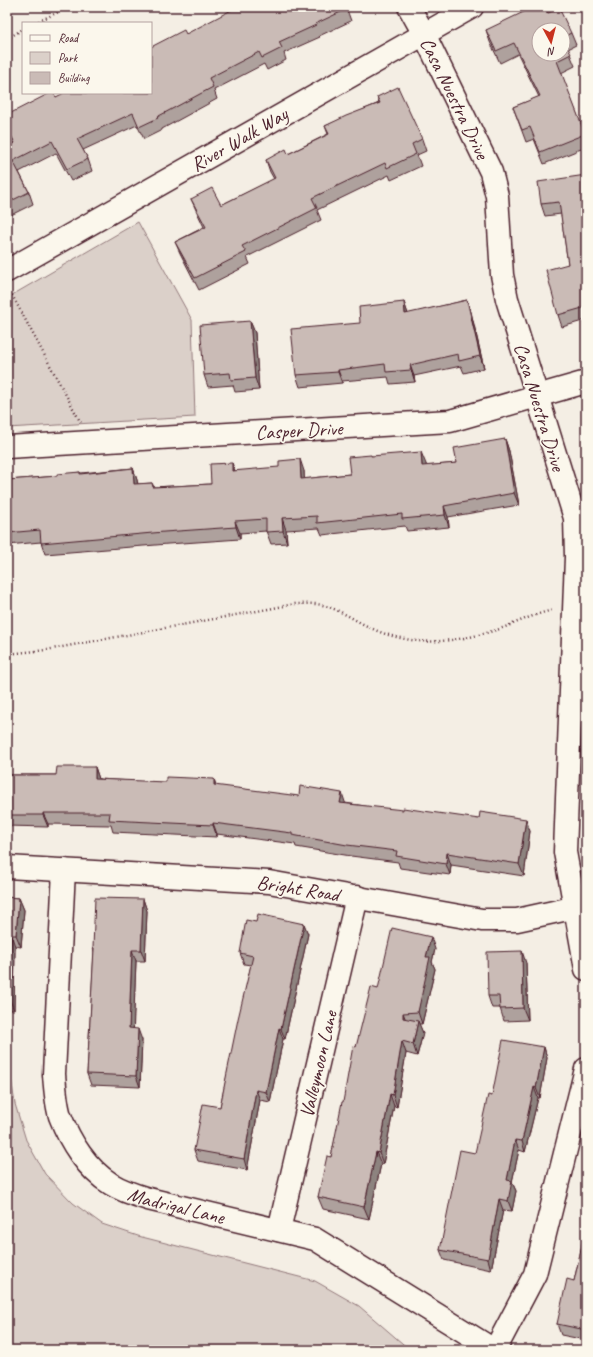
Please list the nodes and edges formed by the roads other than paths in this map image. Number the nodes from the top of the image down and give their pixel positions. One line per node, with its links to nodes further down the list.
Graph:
1 (409, 7): 3 (street, Casa Nuestra Drive)
2 (472, 7): 3 (street, River Walk Way)
3 (424, 34): 4 (street, River Walk Way); 6 (street, Casa Nuestra Drive)
4 (7, 271)
5 (586, 382): 6 (street, Casper Drive)
6 (536, 396): 7 (street, Casper Drive); 11 (street, Casa Nuestra Drive)
7 (7, 447)
8 (7, 867): 9 (street, Bright Road)
9 (64, 870): 10 (street, Bright Road); 14 (street, Madrigal Lane)
10 (357, 897): 11 (street, Bright Road); 14 (street, Valleymoon Lane)
11 (580, 906): 12 (street, Casa Nuestra Drive)
12 (586, 969)
13 (586, 1069): 15 (street)
14 (279, 1230): 15 (street, Madrigal Lane)
15 (494, 1350)

